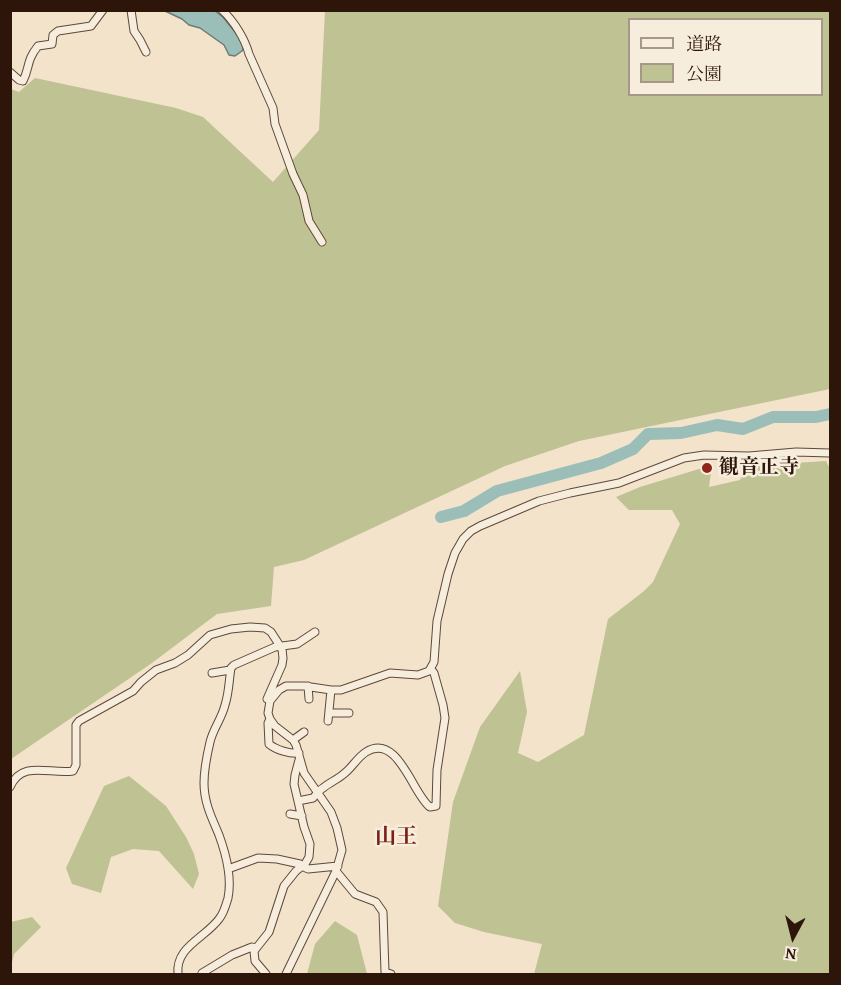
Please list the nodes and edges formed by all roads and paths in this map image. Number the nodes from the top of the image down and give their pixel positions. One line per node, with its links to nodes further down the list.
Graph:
1 (103, 10): 5 (street)
2 (131, 10): 4 (street)
3 (222, 10): 6 (street)
4 (146, 52)
5 (10, 72)
6 (322, 242)
7 (831, 453): 10 (street)
8 (315, 632): 9 (street)
9 (280, 645): 11 (street); 17 (street); 21 (street)
10 (431, 669): 14 (street); 22 (street)
11 (230, 670): 12 (street); 28 (street)
12 (212, 673)
13 (308, 686): 14 (street); 15 (street); 17 (street)
14 (331, 690): 16 (street)
15 (309, 699)
16 (349, 714)
17 (269, 716): 19 (street); 20 (street)
18 (304, 732): 19 (street)
19 (293, 740): 20 (street)
20 (300, 755): 22 (street); 23 (street)
21 (10, 787)
22 (317, 793): 23 (street); 27 (street)
23 (298, 801): 25 (street)
24 (290, 814): 25 (street)
25 (302, 816): 26 (street)
26 (302, 866): 27 (street); 28 (street); 29 (street)
27 (337, 868): 33 (street); 34 (street)
28 (228, 869): 31 (street)
29 (256, 948): 30 (street); 32 (street)
30 (202, 973)
31 (178, 975)
32 (266, 975)
33 (285, 975)
34 (391, 975)

